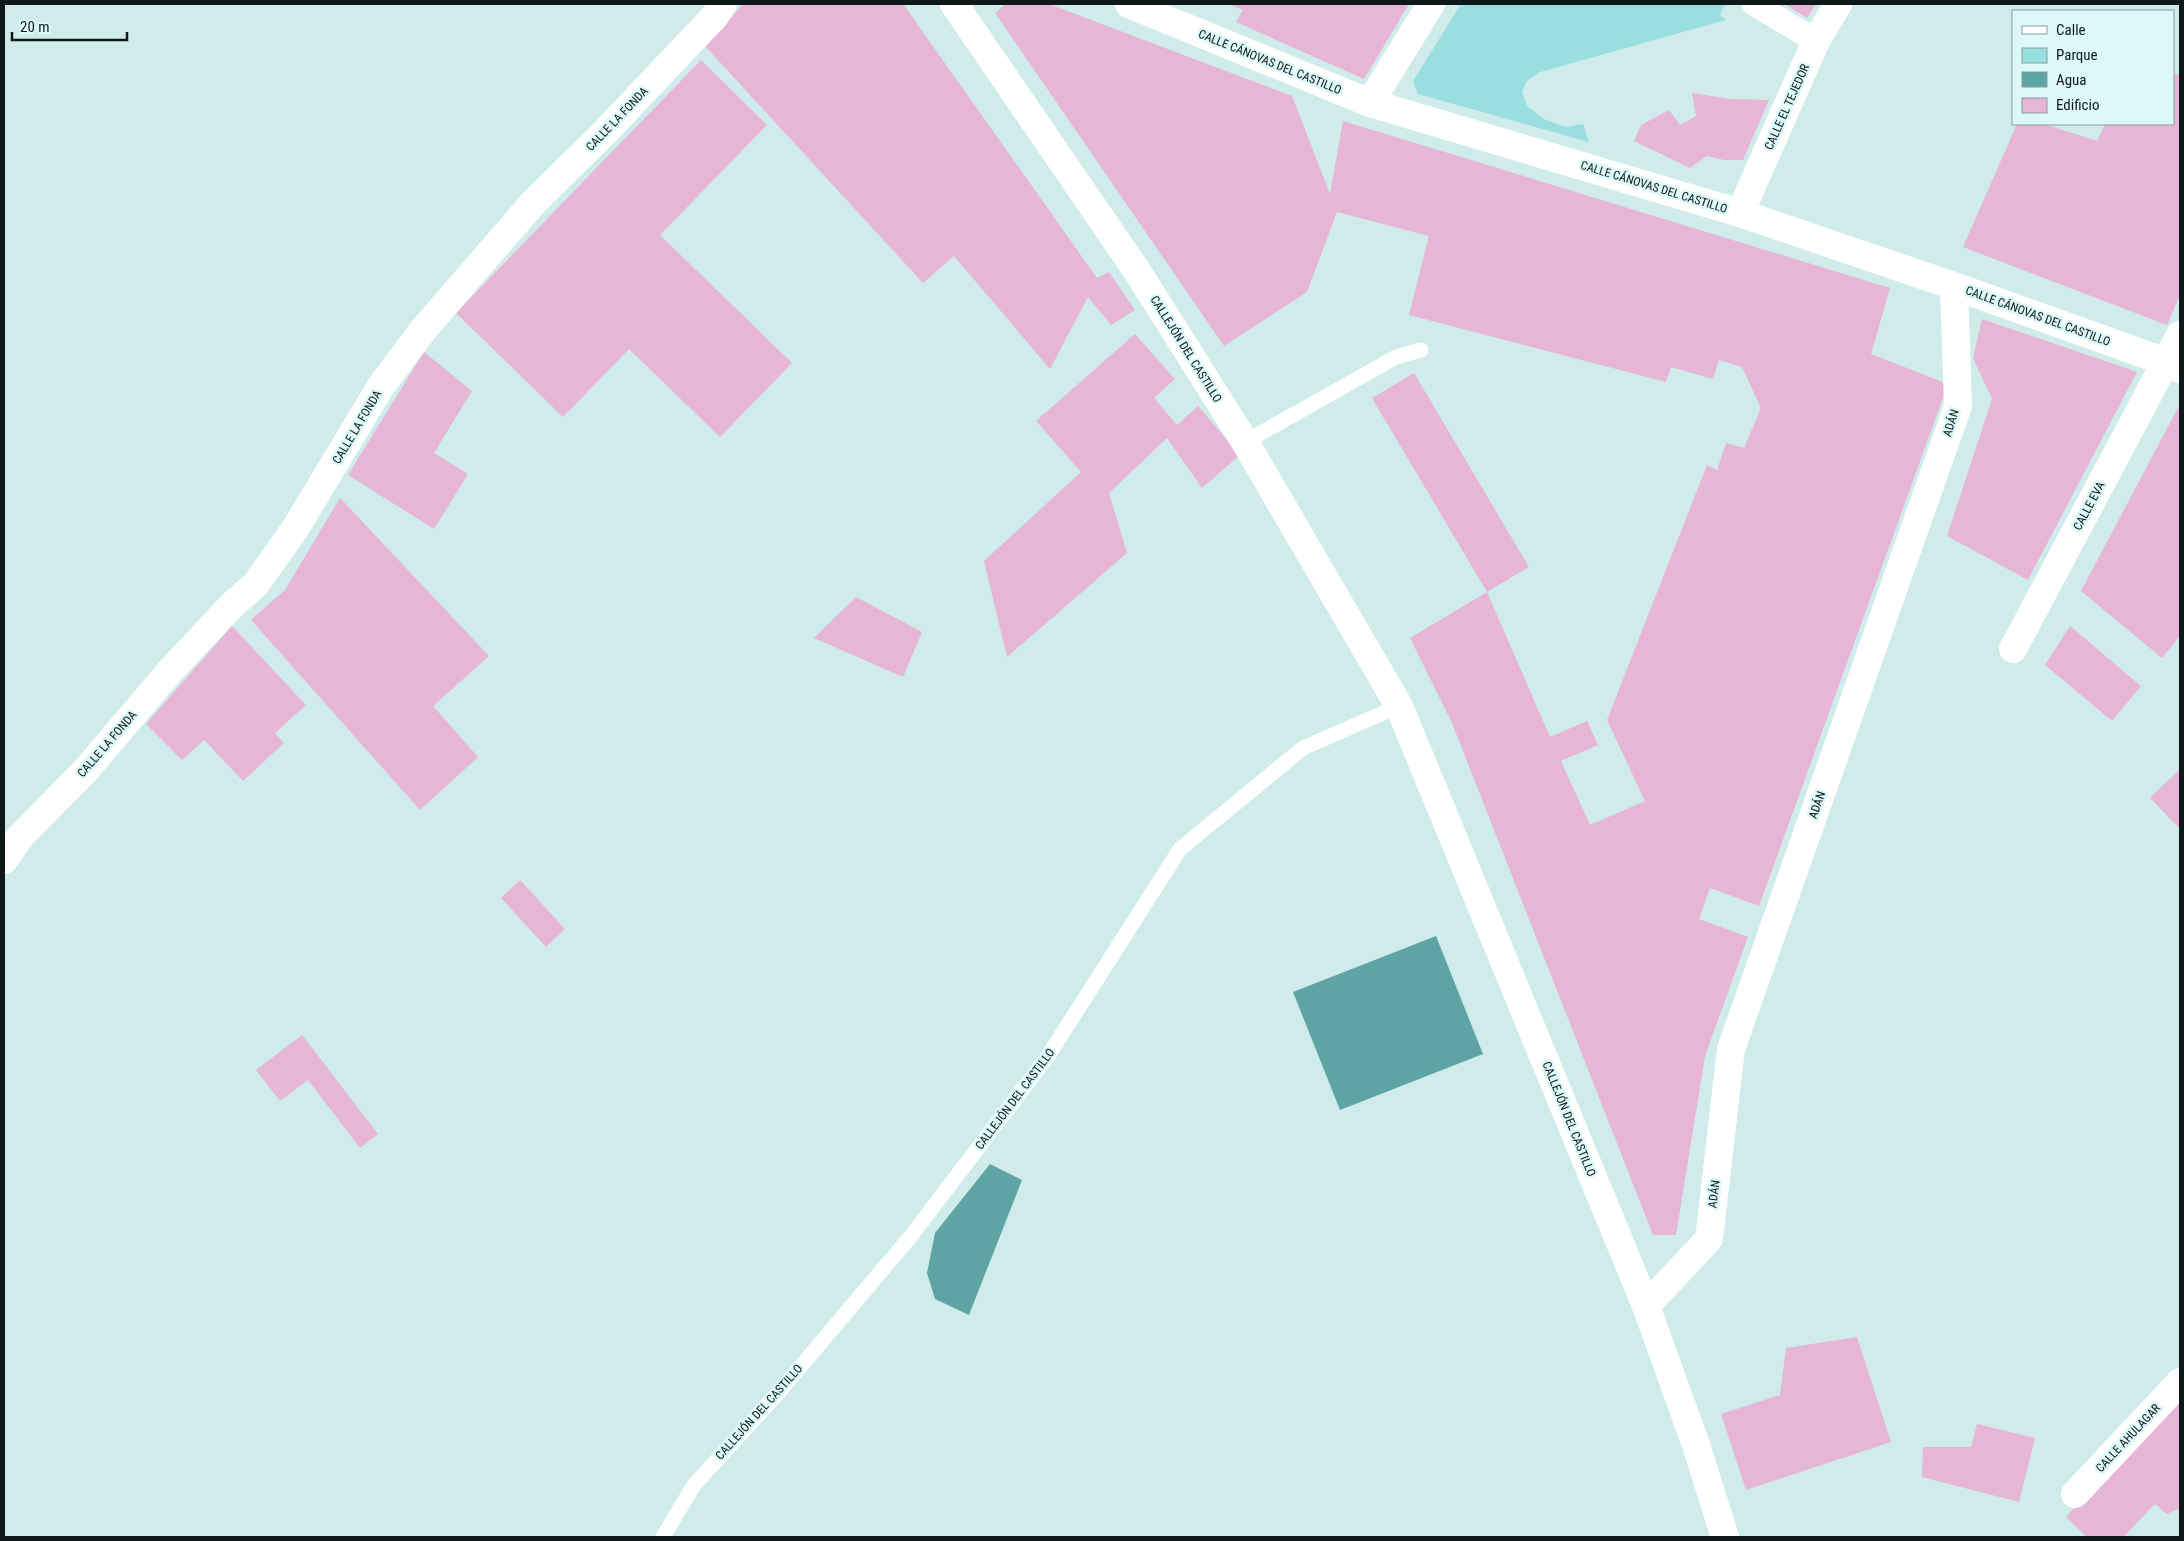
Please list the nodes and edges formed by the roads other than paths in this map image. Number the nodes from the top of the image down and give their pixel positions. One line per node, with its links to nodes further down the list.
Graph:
1 (722, 4): 17 (street, CALLE LA FONDA)
2 (954, 4): 14 (street, CALLEJÓN DEL CASTILLO)
3 (1129, 4): 8 (street, CALLE CÁNOVAS DEL CASTILLO)
4 (1431, 4): 8 (street)
5 (1754, 4): 7 (street)
6 (1838, 4): 7 (street, CALLE EL TEJEDOR)
7 (1816, 41): 9 (street, CALLE EL TEJEDOR)
8 (1370, 103): 9 (street, CALLE CÁNOVAS DEL CASTILLO)
9 (1740, 213): 10 (street, CALLE CÁNOVAS DEL CASTILLO)
10 (1954, 286): 13 (street, CALLE CÁNOVAS DEL CASTILLO); 18 (street, ADÁN)
11 (2180, 335): 13 (street, CALLE EVA)
12 (1421, 350): 14 (lane)
13 (2173, 366): 15 (street, CALLE EVA)
14 (1245, 442): 16 (street, CALLEJÓN DEL CASTILLO)
15 (2013, 650)
16 (1398, 706): 18 (street, CALLEJÓN DEL CASTILLO); 21 (lane, CALLEJÓN DEL CASTILLO)
17 (4, 860)
18 (1646, 1306): 22 (street, CALLEJÓN DEL CASTILLO)
19 (2180, 1382): 20 (street, CALLE AHULAGAR)
20 (2075, 1494)
21 (663, 1537)
22 (1726, 1537)

